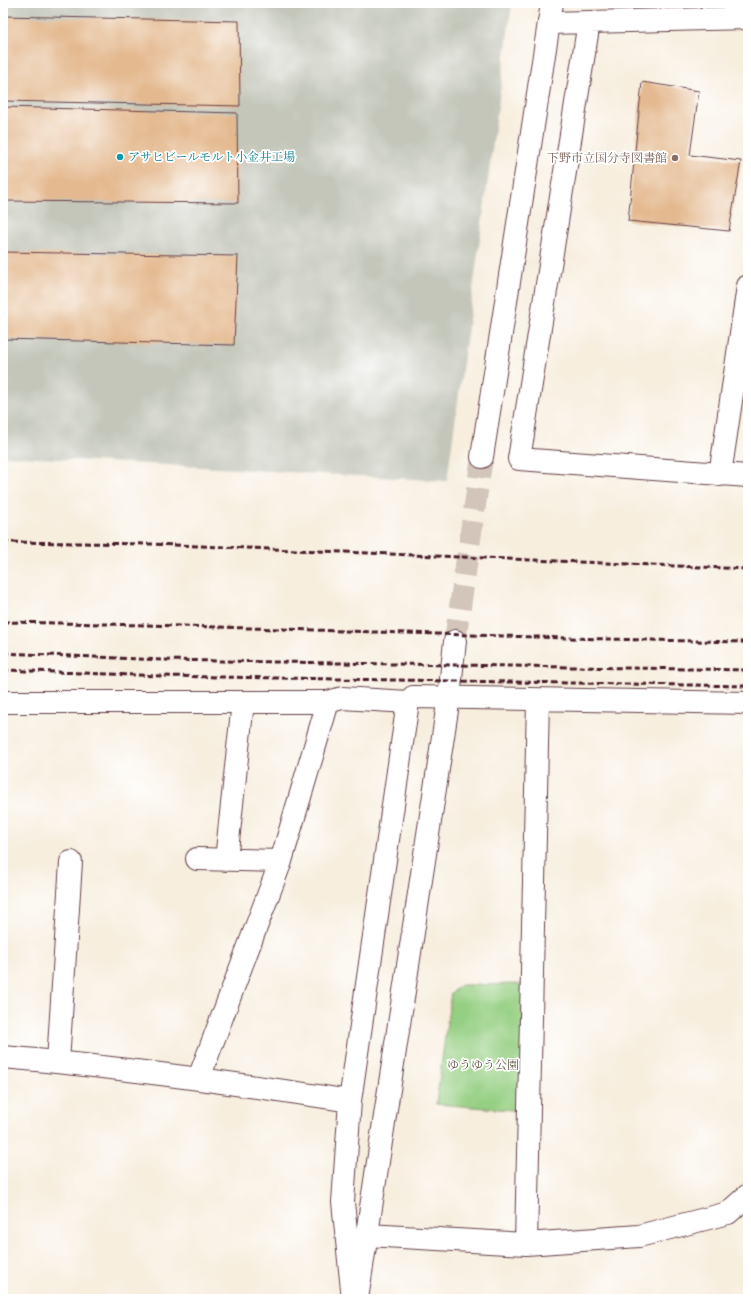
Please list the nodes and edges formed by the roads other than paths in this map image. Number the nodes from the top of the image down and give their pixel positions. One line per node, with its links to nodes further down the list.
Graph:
1 (550, 13): 3 (street); 5 (street)
2 (748, 18): 3 (street)
3 (589, 22): 6 (street)
4 (748, 286): 6 (street)
5 (482, 458)
6 (720, 475): 7 (street)
7 (748, 476)
8 (455, 641): 9 (street)
9 (449, 698): 10 (street); 14 (street); 25 (street)
10 (538, 700): 15 (street); 26 (street)
11 (3, 702): 12 (street)
12 (243, 702): 13 (street); 17 (street)
13 (328, 702): 14 (street); 18 (street)
14 (408, 702): 23 (street)
15 (748, 703)
16 (197, 859): 17 (street)
17 (226, 860): 18 (street)
18 (281, 861): 22 (street)
19 (71, 862): 21 (street)
20 (3, 1058): 21 (street)
21 (58, 1062): 22 (street)
22 (198, 1078): 23 (street)
23 (350, 1101): 27 (street)
24 (748, 1195): 26 (street)
25 (367, 1235): 26 (street); 28 (street)
26 (526, 1244)
27 (353, 1299)
28 (357, 1299)

